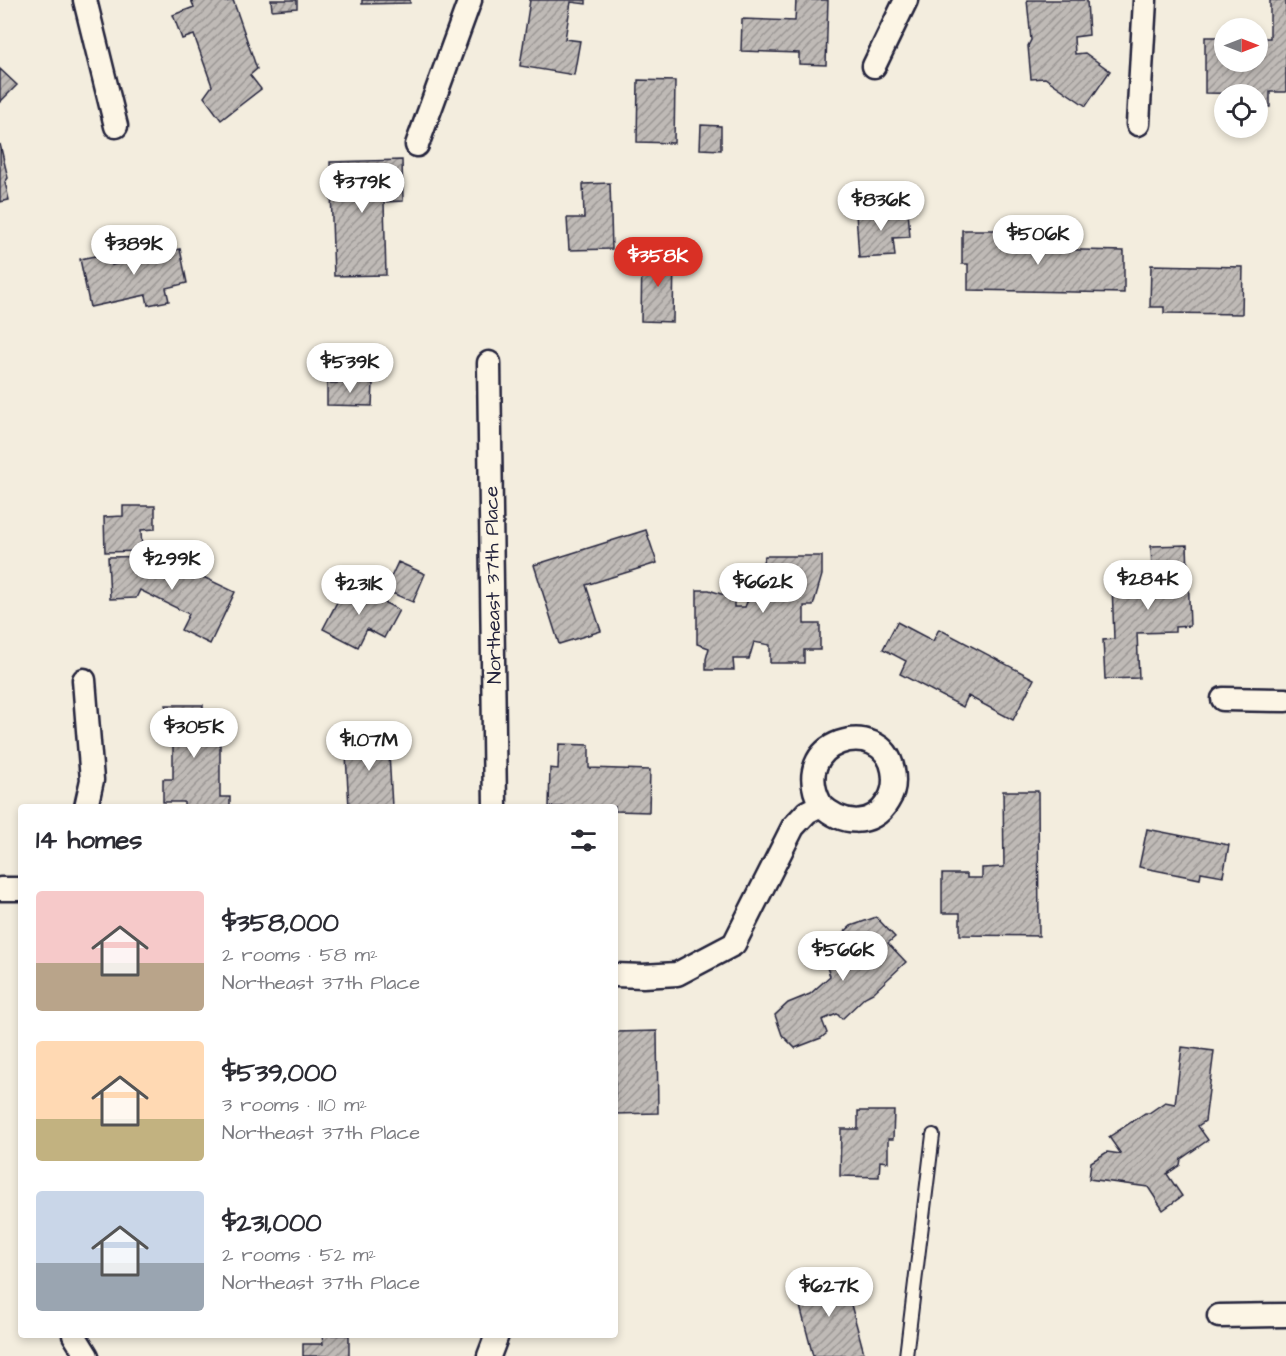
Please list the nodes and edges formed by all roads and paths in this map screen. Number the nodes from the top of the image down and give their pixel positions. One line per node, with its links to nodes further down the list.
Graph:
1 (85, 0): 7 (street)
2 (470, 0): 8 (street)
3 (906, 0): 5 (street)
4 (1145, 0): 6 (street)
5 (874, 66)
6 (1138, 124)
7 (116, 126)
8 (417, 145)
9 (489, 363): 14 (street, Northeast 37th Place)
10 (84, 680): 13 (street)
11 (1223, 699): 12 (street)
12 (1286, 700)
13 (87, 804)
14 (495, 804)
15 (821, 805): 18 (street)
16 (0, 889): 17 (street)
17 (18, 889)
18 (618, 975)
19 (933, 1135): 26 (lane)
20 (1286, 1315): 21 (street)
21 (1219, 1316)
22 (76, 1338): 24 (street)
23 (497, 1338): 25 (street)
24 (87, 1356)
25 (489, 1356)
26 (906, 1356)

